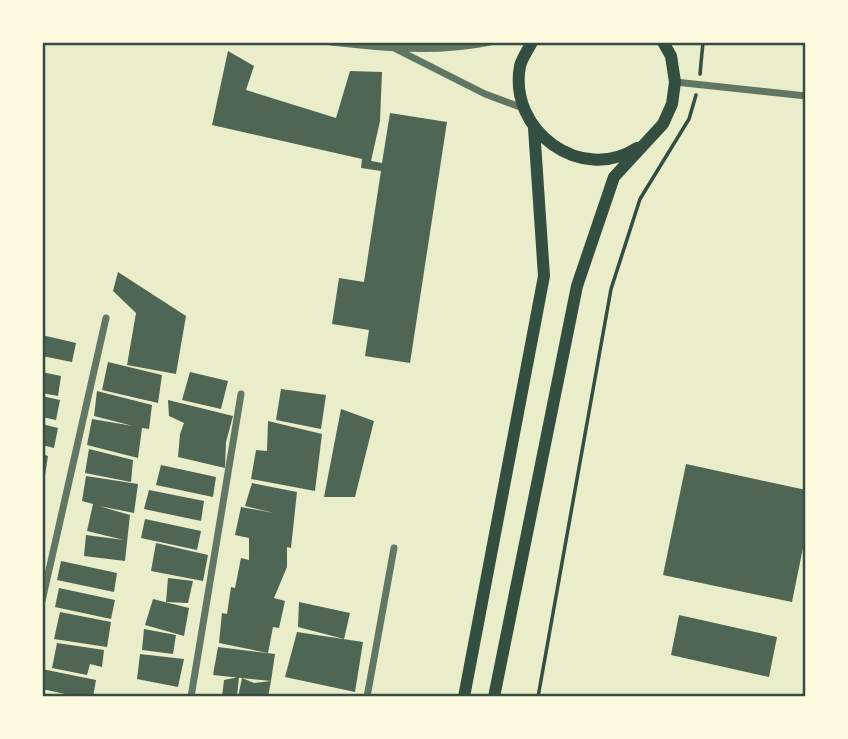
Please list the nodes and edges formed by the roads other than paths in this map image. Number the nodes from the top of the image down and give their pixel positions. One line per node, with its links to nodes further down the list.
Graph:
1 (331, 42): 5 (street)
2 (490, 42): 5 (street)
3 (533, 42): 8 (main road)
4 (664, 42): 6 (main road)
5 (396, 49): 8 (street)
6 (675, 82): 7 (street); 10 (main road)
7 (806, 96)
8 (523, 108): 9 (main road)
9 (534, 128): 10 (main road); 17 (main road)
10 (649, 140): 18 (main road)
11 (106, 318): 14 (street)
12 (241, 394): 15 (street)
13 (394, 548): 16 (street)
14 (42, 601)
15 (191, 697)
16 (367, 697)
17 (464, 697)
18 (494, 697)

